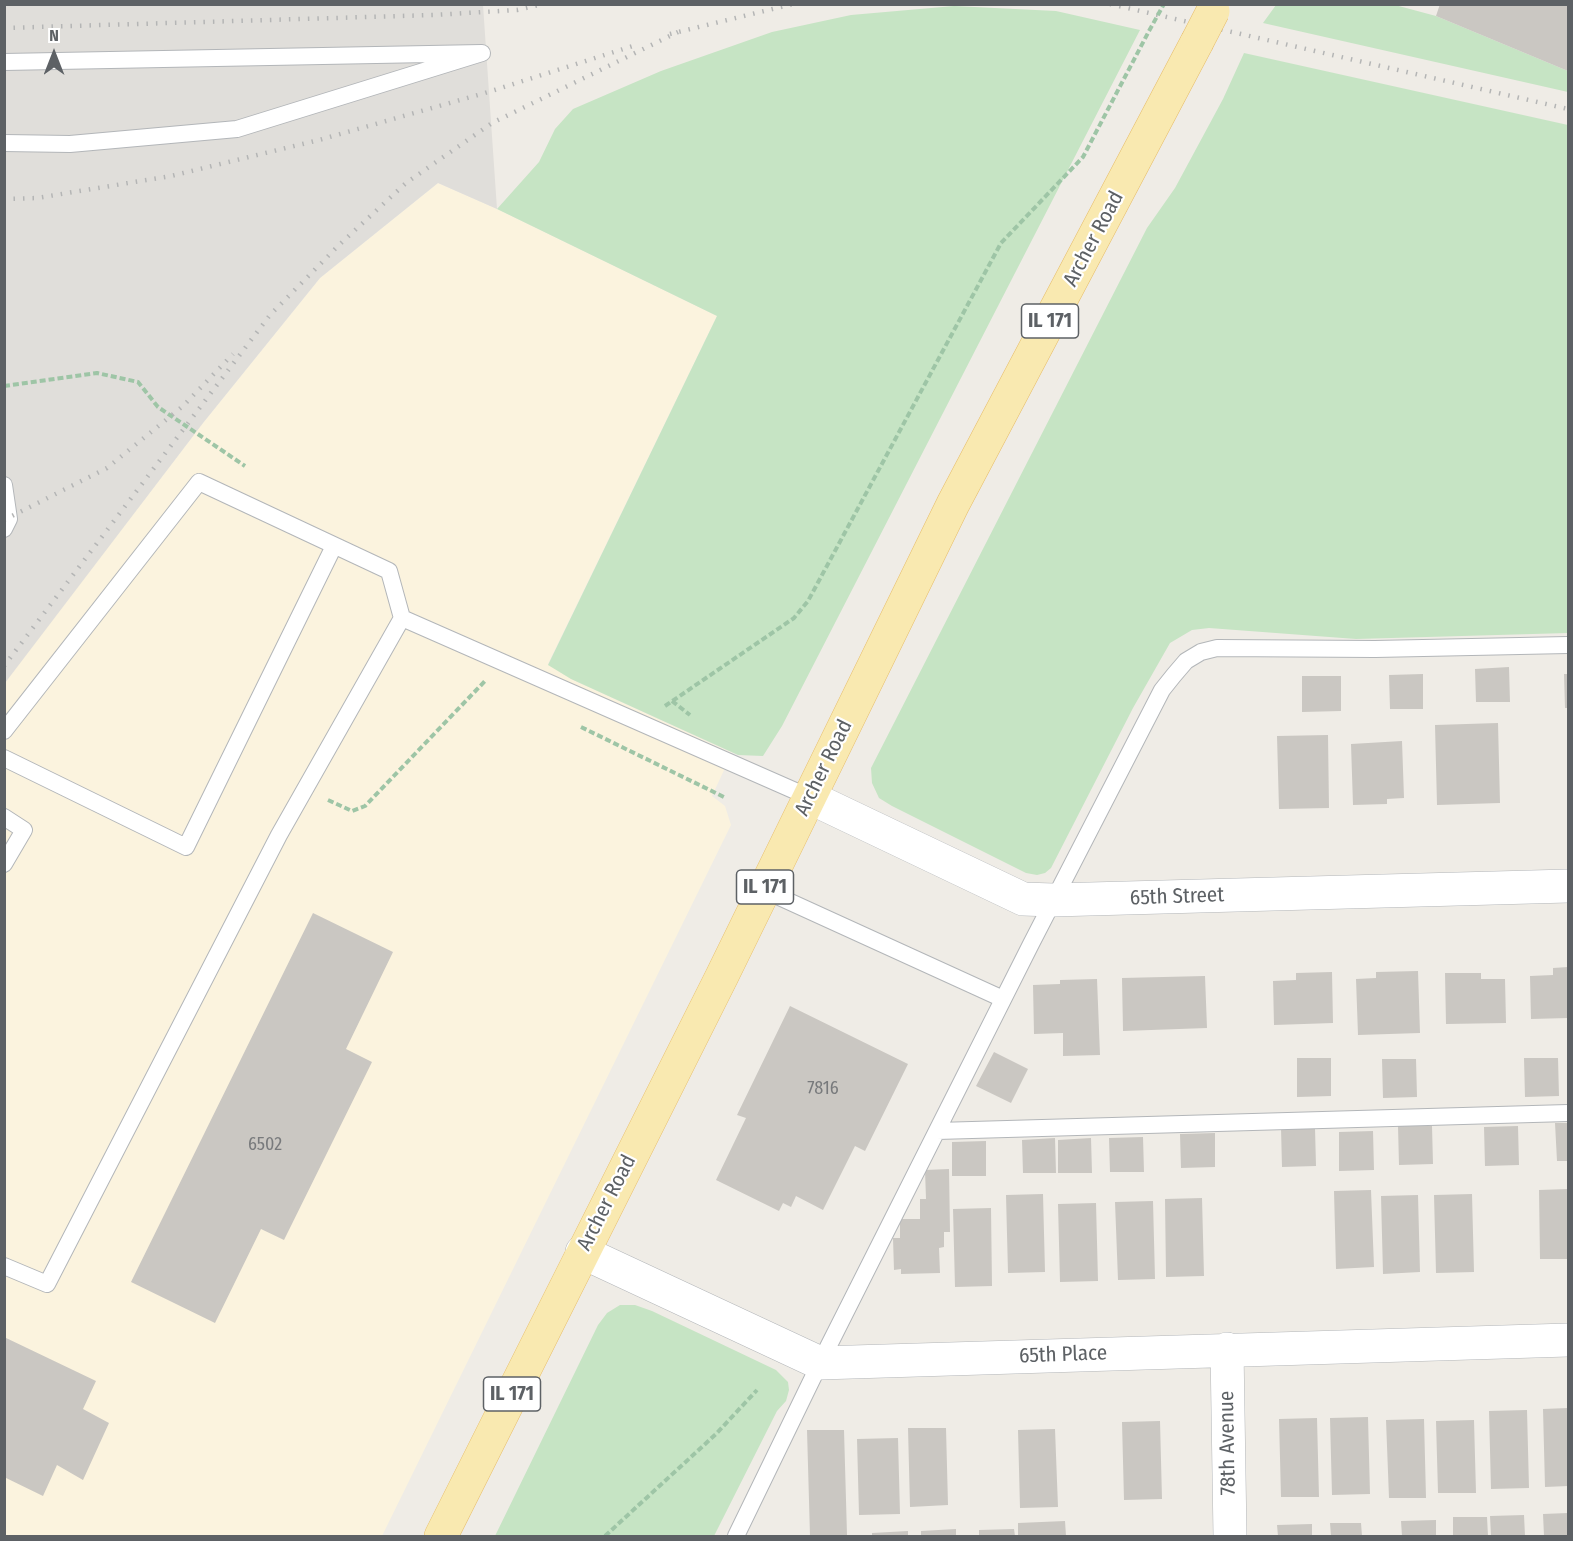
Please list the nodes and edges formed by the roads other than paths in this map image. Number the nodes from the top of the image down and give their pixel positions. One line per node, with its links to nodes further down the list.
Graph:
1 (1215, 8): 11 (main road, Archer Road / IL 171, bridge)
2 (4, 62): 3 (lane)
3 (4, 143)
4 (4, 485): 5 (lane)
5 (4, 530)
6 (334, 546): 7 (lane); 9 (lane); 10 (lane)
7 (402, 618): 11 (lane); 21 (lane)
8 (1569, 645): 16 (lane)
9 (4, 731)
10 (4, 758)
11 (809, 797): 15 (main road, Archer Road / IL 171); 16 (street, 65th Street)
12 (4, 817): 13 (lane)
13 (4, 864)
14 (1569, 885): 16 (street, 65th Street)
15 (764, 890): 17 (lane); 20 (main road, Archer Road / IL 171)
16 (1053, 900): 17 (lane)
17 (1003, 999): 19 (lane)
18 (1569, 1113): 19 (lane)
19 (937, 1131): 24 (lane)
20 (582, 1252): 24 (street, 65th Place); 25 (main road, Archer Road / IL 171)
21 (4, 1266)
22 (1569, 1340): 23 (street, 65th Place)
23 (1227, 1349): 24 (street, 65th Place); 27 (street, 78th Avenue)
24 (820, 1363): 26 (lane)
25 (441, 1536)
26 (736, 1536)
27 (1230, 1536)

